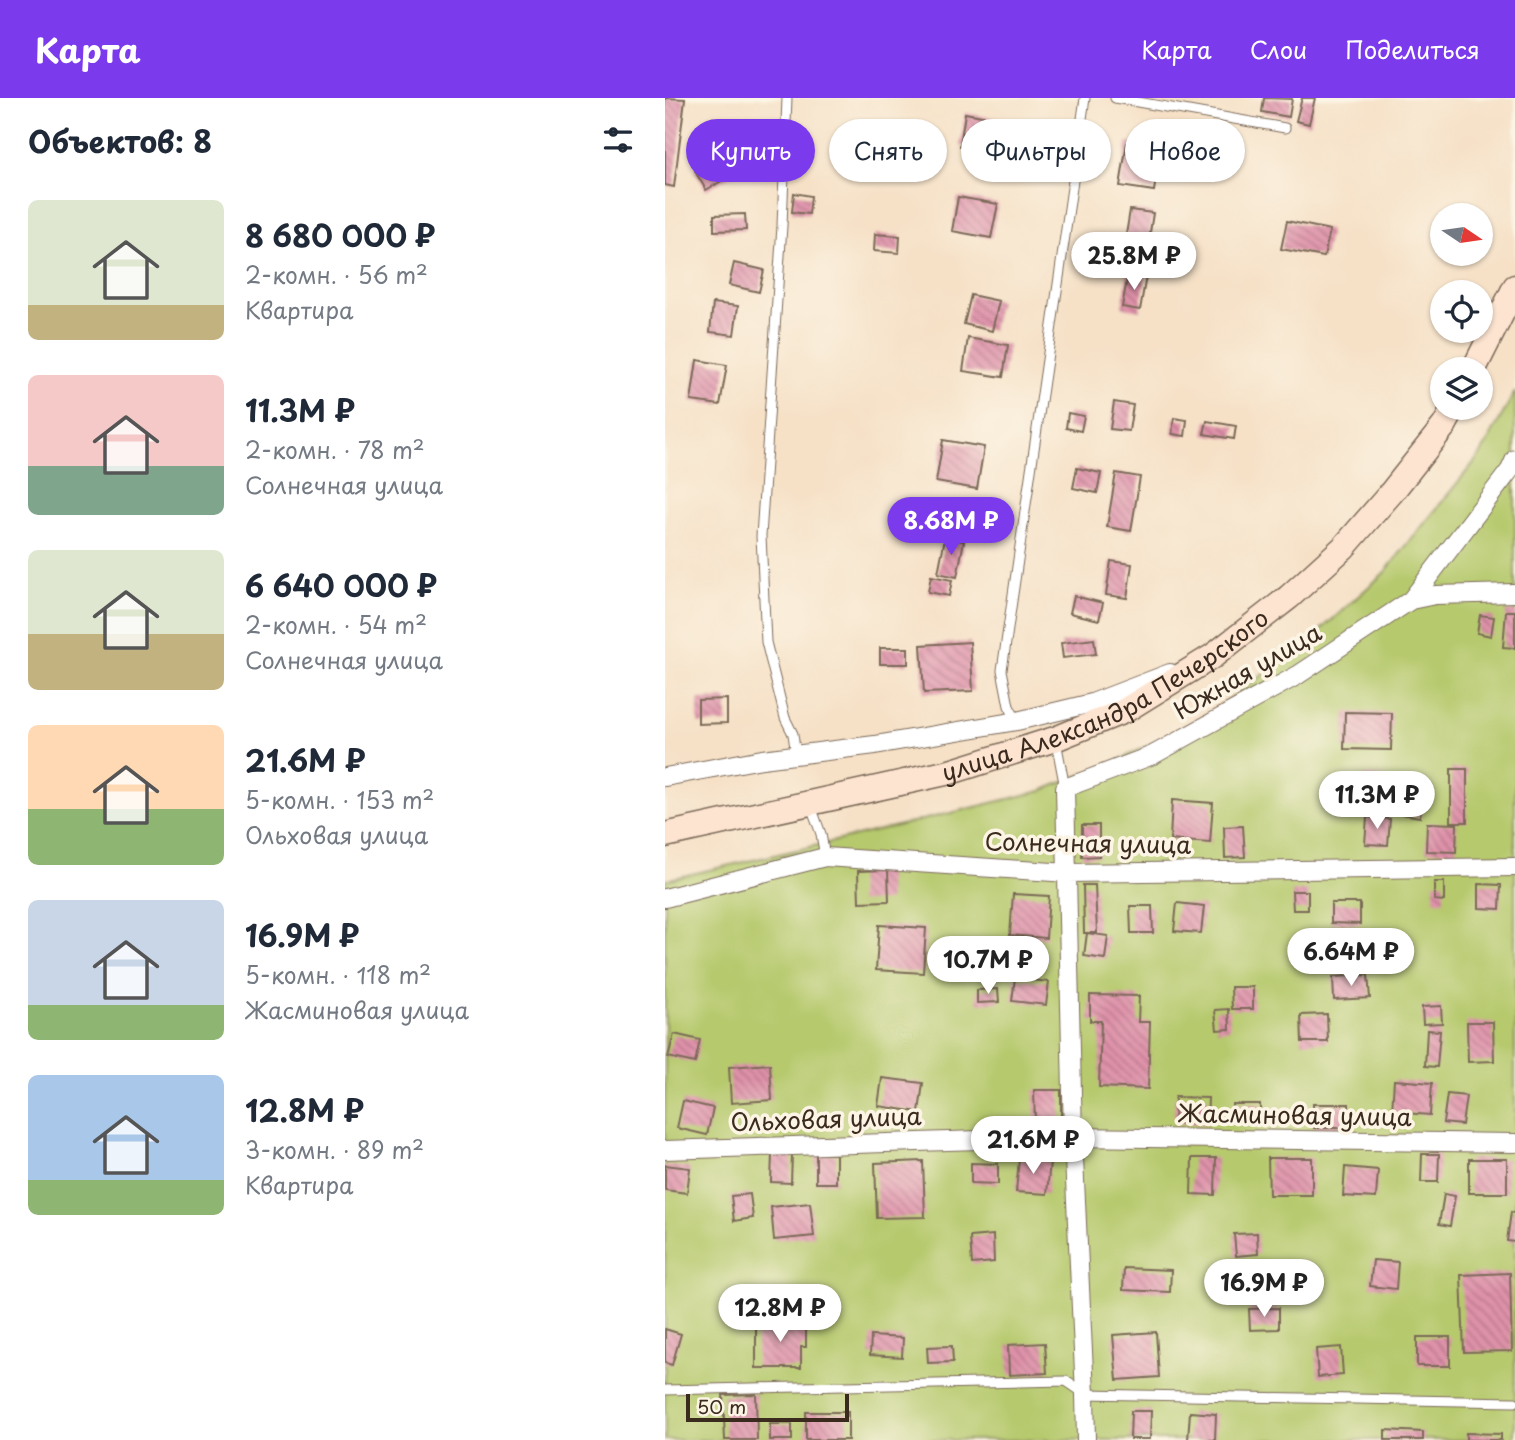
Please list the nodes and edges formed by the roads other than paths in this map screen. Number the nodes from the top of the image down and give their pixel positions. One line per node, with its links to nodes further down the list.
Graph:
1 (787, 98): 14 (lane)
2 (1085, 98): 12 (lane)
3 (1115, 98): 4 (lane)
4 (1285, 128)
5 (1515, 288): 6 (main road)
6 (1480, 357)
7 (1447, 420): 11 (main road, улица Александра Печерского)
8 (1515, 459): 10 (street, Южная улица)
9 (1515, 593): 10 (street, Южная улица)
10 (1411, 600): 16 (street, Южная улица)
11 (1213, 656): 12 (street); 13 (main road, улица Александра Печерского)
12 (1017, 721): 14 (street)
13 (1055, 739): 16 (lane); 17 (main road, улица Александра Печерского)
14 (796, 755): 15 (street)
15 (665, 777)
16 (1065, 788): 21 (street)
17 (810, 804): 18 (main road, улица Александра Печерского); 19 (lane)
18 (665, 835)
19 (825, 857): 21 (street, Солнечная улица); 22 (street, Солнечная улица)
20 (1515, 867): 21 (street, Солнечная улица)
21 (1068, 873): 23 (street)
22 (665, 898)
23 (1073, 1137): 24 (street, Жасминовая улица); 25 (street, Ольховая улица); 27 (street)
24 (1515, 1143)
25 (665, 1150)
26 (665, 1390): 27 (lane)
27 (1085, 1394): 28 (lane); 29 (street)
28 (1515, 1402)
29 (1086, 1440)

